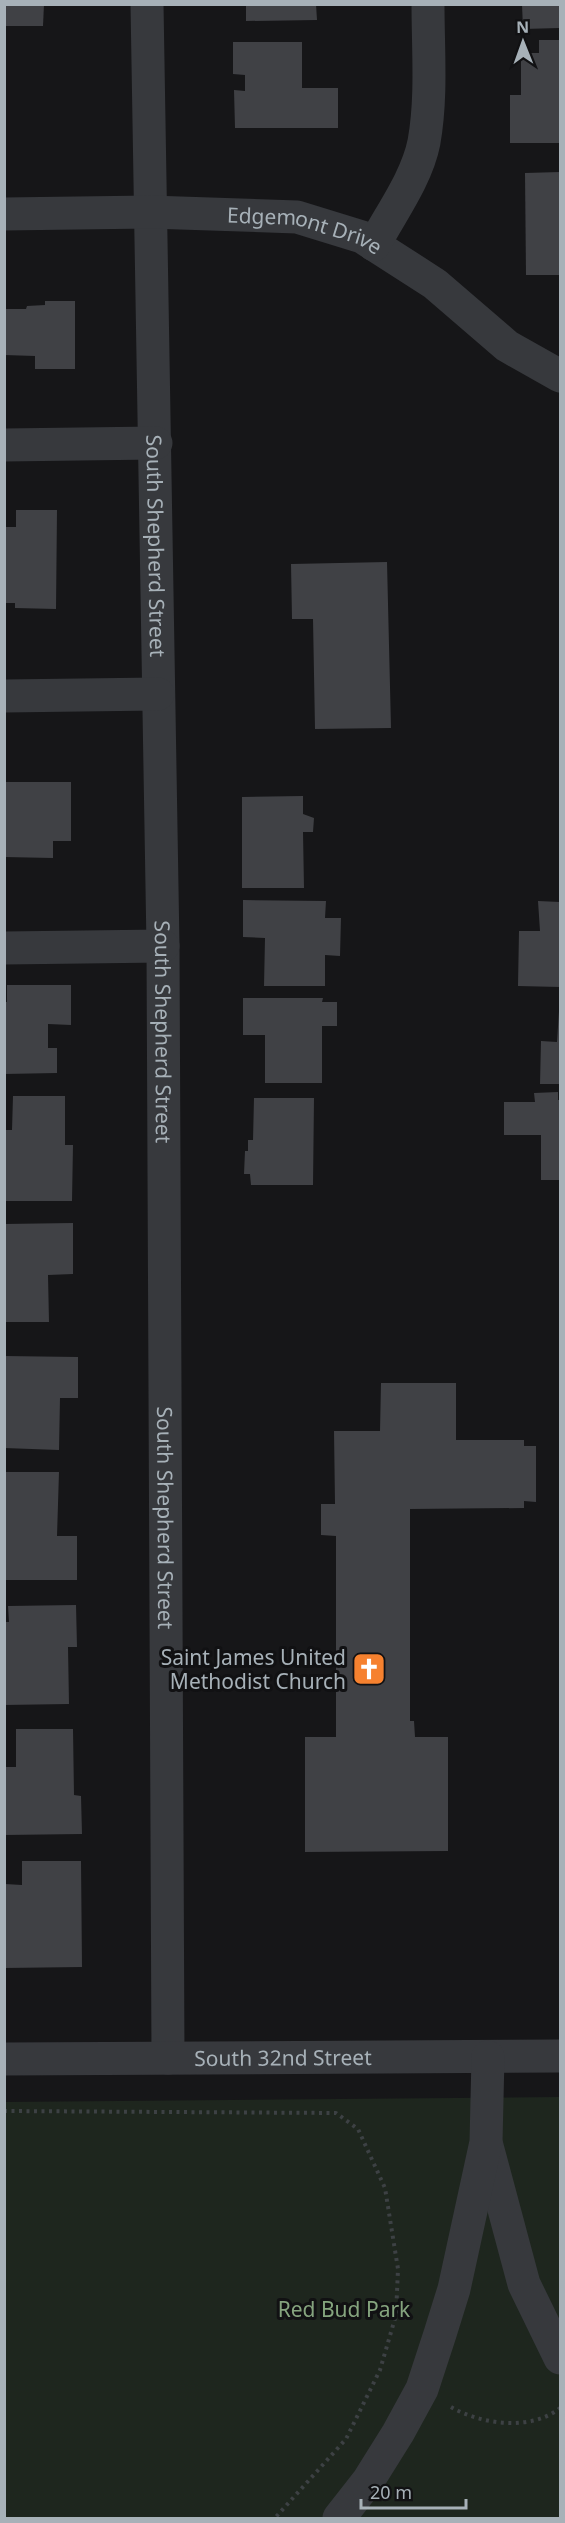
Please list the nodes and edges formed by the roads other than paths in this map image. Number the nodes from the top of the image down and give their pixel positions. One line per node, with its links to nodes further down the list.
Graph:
1 (147, 4): 3 (street, South Shepherd Street)
2 (428, 4): 5 (street)
3 (150, 212): 4 (street, Edgemont Drive); 5 (street, Edgemont Drive); 7 (street, South Shepherd Street)
4 (4, 214)
5 (374, 244): 6 (street, Edgemont Drive)
6 (561, 376)
7 (156, 443): 8 (street); 9 (street, South Shepherd Street)
8 (4, 445)
9 (158, 694): 10 (street); 11 (street, South Shepherd Street)
10 (4, 696)
11 (163, 946): 12 (street); 15 (street, South Shepherd Street)
12 (4, 948)
13 (561, 2056): 14 (street, South 32nd Street)
14 (488, 2057): 15 (street, South 32nd Street); 17 (street)
15 (168, 2058): 16 (street, South 32nd Street)
16 (4, 2060)
17 (486, 2142): 18 (street); 19 (street)
18 (561, 2358)
19 (339, 2518)

